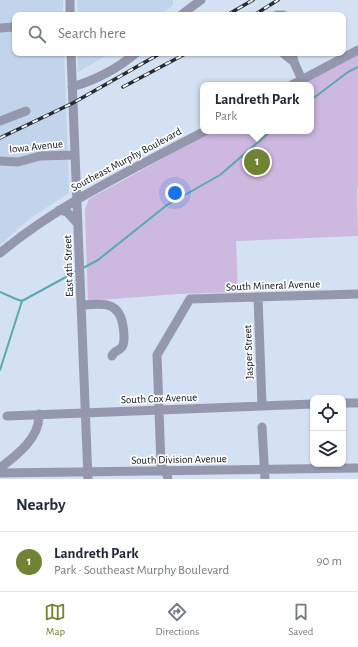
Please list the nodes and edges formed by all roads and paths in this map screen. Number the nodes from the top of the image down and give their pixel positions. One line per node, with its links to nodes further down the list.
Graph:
1 (70, 0): 3 (street)
2 (201, 0): 4 (street)
3 (70, 12)
4 (185, 12)
5 (12, 27): 6 (street)
6 (0, 28)
7 (358, 50): 13 (street)
8 (71, 56): 15 (street, East 4th Street)
9 (132, 56): 15 (street)
10 (287, 56): 12 (street)
11 (293, 56): 12 (street)
12 (294, 62): 13 (street)
13 (302, 80): 14 (street)
14 (298, 82)
15 (72, 87): 19 (street, East 4th Street)
16 (26, 111): 17 (street)
17 (0, 121)
18 (200, 134): 21 (street, Southeast Murphy Boulevard)
19 (75, 155): 20 (street, Iowa Avenue); 21 (street, East 4th Street)
20 (0, 161)
21 (78, 198): 22 (street, Southeast Murphy Boulevard); 23 (street, East 4th Street)
22 (59, 210): 23 (street); 24 (street, Southeast Murphy Boulevard)
23 (78, 224): 27 (street, East 4th Street)
24 (0, 252)
25 (358, 294): 26 (street, South Mineral Avenue)
26 (258, 297): 32 (street, Jasper Street); 33 (street, South Mineral Avenue)
27 (81, 305): 28 (street); 34 (street, East 4th Street)
28 (112, 356)
29 (346, 403): 30 (street)
30 (358, 403)
31 (310, 404): 32 (street, South Cox Avenue)
32 (262, 405): 33 (street, South Cox Avenue)
33 (159, 411): 34 (street, South Cox Avenue); 42 (street)
34 (85, 413): 35 (street, South Cox Avenue); 43 (street, East 4th Street)
35 (39, 414): 36 (street, South Cox Avenue); 38 (street)
36 (7, 416)
37 (262, 427): 40 (street)
38 (0, 468)
39 (358, 468): 40 (street, South Division Avenue)
40 (264, 469): 42 (street, South Division Avenue); 44 (street)
41 (0, 473): 43 (street, South Division Avenue)
42 (166, 475): 43 (street, South Division Avenue)
43 (88, 476)
44 (264, 479)

